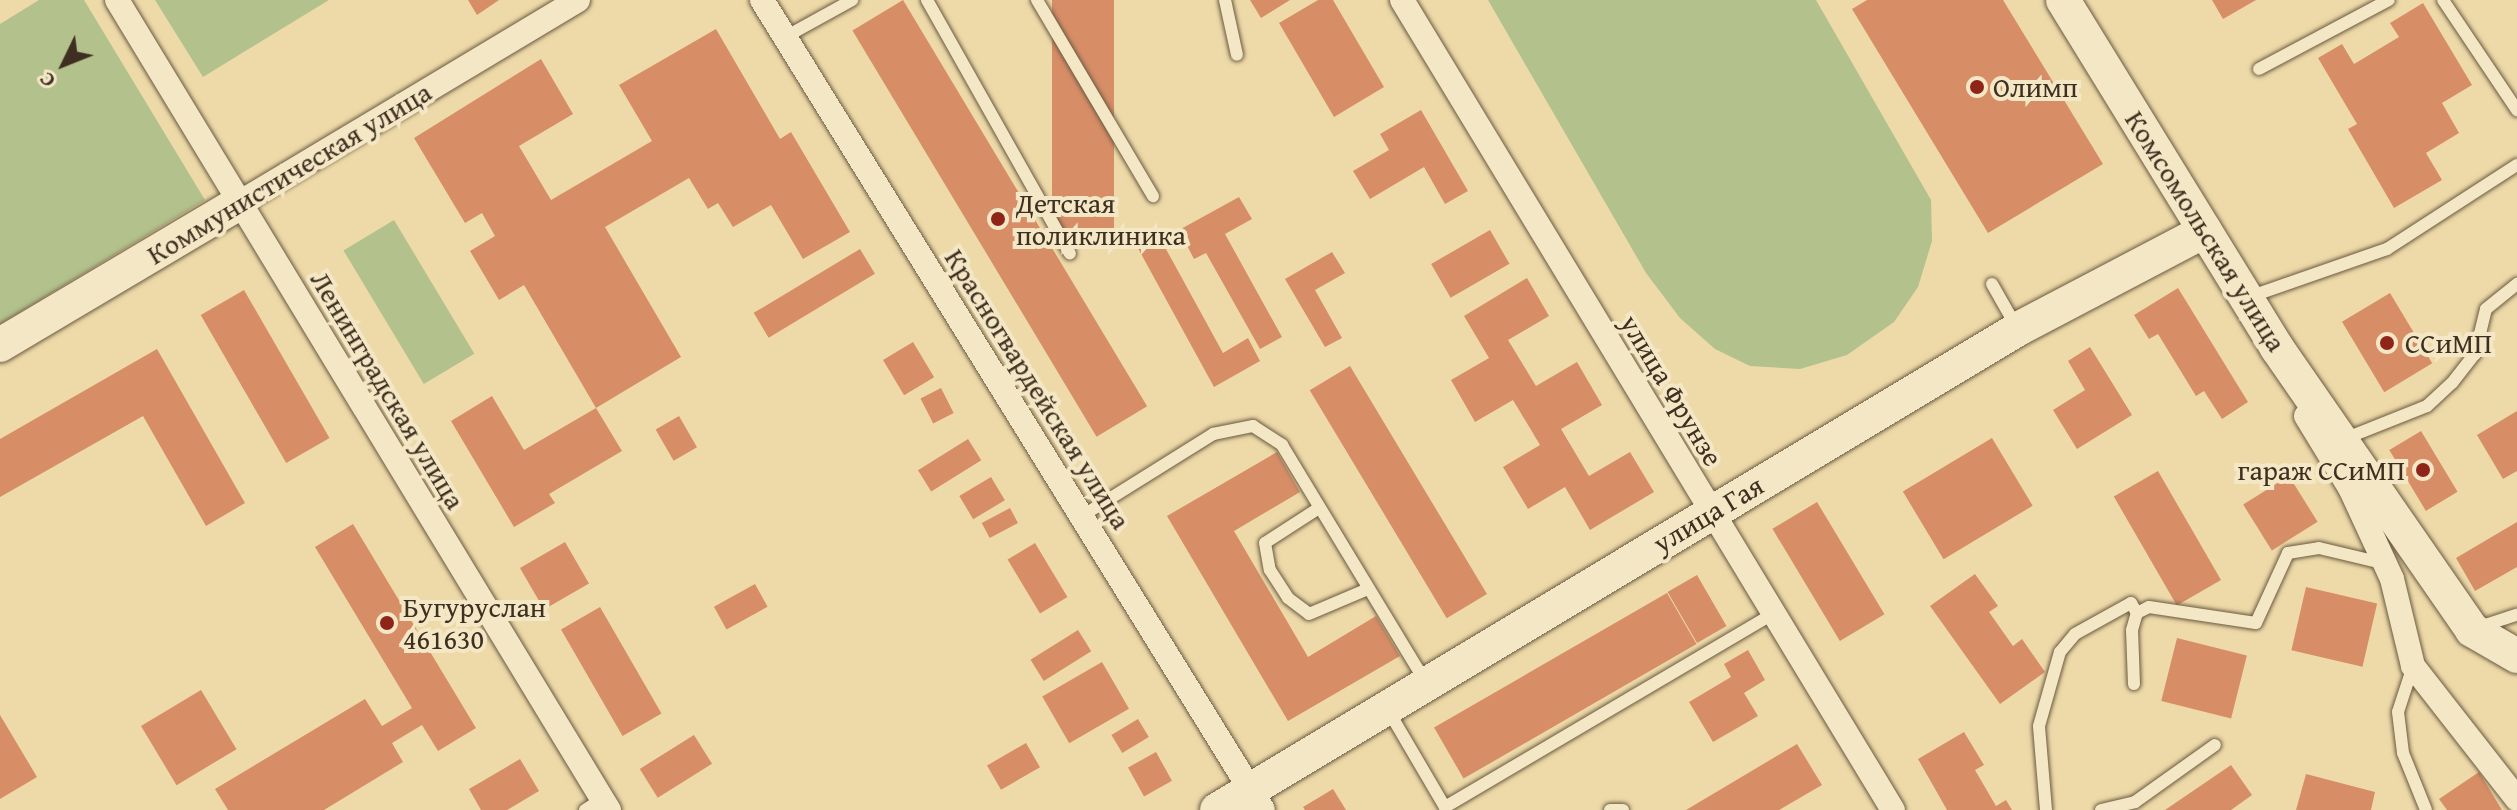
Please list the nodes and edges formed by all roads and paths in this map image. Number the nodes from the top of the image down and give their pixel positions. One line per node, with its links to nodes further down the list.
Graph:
1 (117, 0): 18 (street, Ленинградская улица)
2 (578, 0): 18 (street, Коммунистическая улица)
3 (762, 0): 12 (street, Красногвардейская улица)
4 (852, 0): 12 (lane)
5 (927, 0): 20 (lane)
6 (1037, 0): 17 (lane)
7 (1225, 0): 13 (lane)
8 (1402, 0): 29 (street, улица Фрунзе)
9 (2063, 0): 19 (street, Комсомольская улица)
10 (2389, 0): 14 (lane)
11 (2443, 0): 15 (lane)
12 (785, 37): 30 (street, Красногвардейская улица)
13 (1237, 55)
14 (2259, 69)
15 (2517, 110)
16 (2517, 165): 23 (lane)
17 (1153, 196)
18 (239, 203): 25 (street, Коммунистическая улица); 45 (street, Ленинградская улица)
19 (2205, 231): 23 (street, Комсомольская улица); 24 (street, улица Гая)
20 (1070, 254)
21 (1992, 284): 24 (lane)
22 (2517, 284): 27 (lane)
23 (2246, 298): 26 (street, Комсомольская улица)
24 (2018, 329): 29 (street, улица Гая)
25 (0, 345)
26 (2277, 348): 27 (street, Комсомольская улица); 27 (street)
27 (2348, 463): 31 (street, Комсомольская улица); 36 (street, Комсомольская улица)
28 (1319, 508): 30 (lane); 32 (lane); 32 (lane)
29 (1711, 513): 34 (street, улица Фрунзе); 39 (street, улица Гая)
30 (1082, 516): 44 (street, Красногвардейская улица)
31 (2386, 564): 33 (lane); 38 (street, Комсомольская улица)
32 (1368, 589): 39 (lane)
33 (2137, 613): 40 (lane); 51 (lane)
34 (1772, 614): 46 (lane); 50 (street, улица Фрунзе)
35 (2517, 615): 36 (lane)
36 (2472, 630): 37 (street)
37 (2517, 656)
38 (2413, 666): 43 (street, Комсомольская улица); 53 (lane)
39 (1426, 684): 41 (street, улица Гая)
40 (2134, 684)
41 (1386, 708): 44 (street, улица Гая); 46 (lane)
42 (2215, 745): 52 (lane)
43 (2517, 799)
44 (1258, 800): 47 (street, улица Гая)
45 (599, 806)
46 (1446, 809)
47 (1217, 810)
48 (1610, 810): 49 (lane)
49 (1623, 810)
50 (1893, 810)
51 (2046, 810)
52 (2101, 810)
53 (2426, 810)

